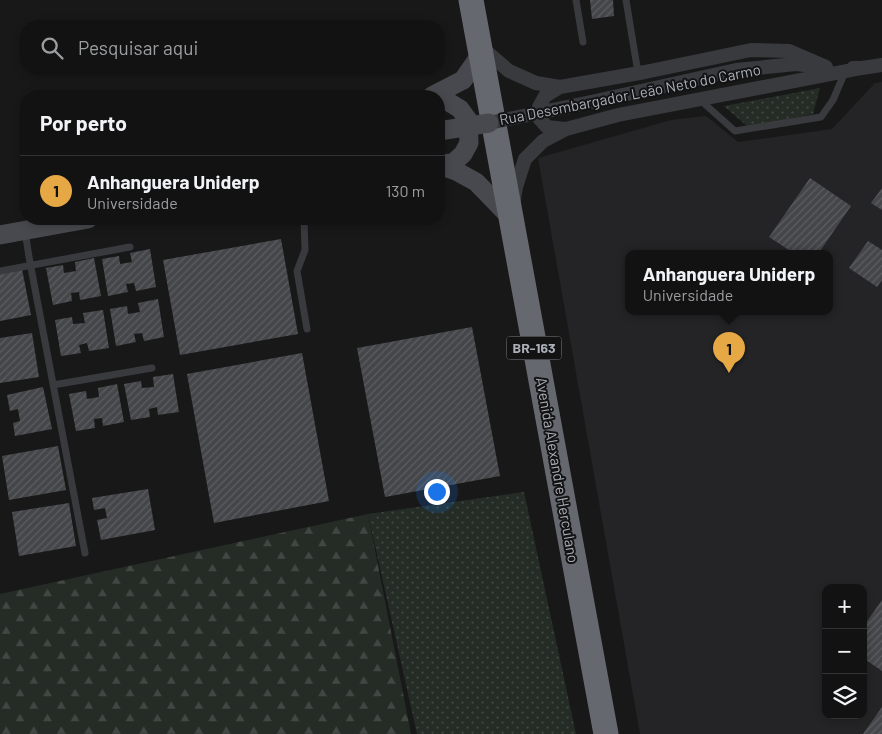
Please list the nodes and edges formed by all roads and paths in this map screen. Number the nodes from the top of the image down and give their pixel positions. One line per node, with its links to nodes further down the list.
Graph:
1 (471, 0): 5 (highway, Avenida Alexandre Herculano / BR-163)
2 (576, 0): 4 (lane)
3 (626, 0): 10 (lane)
4 (583, 42)
5 (480, 50): 11 (street); 12 (main road); 20 (highway, Avenida Alexandre Herculano / BR-163)
6 (882, 65): 8 (street, Rua Desembargador Leão Neto do Carmo)
7 (826, 67): 8 (street, Rua Desembargador Leão Neto do Carmo); 10 (street); 15 (street, Rua Desembargador Leão Neto do Carmo, bridge)
8 (862, 68): 9 (street)
9 (845, 72): 13 (street); 13 (lane)
10 (638, 73): 11 (street)
11 (560, 87): 16 (street)
12 (444, 90)
13 (699, 99): 16 (street)
14 (445, 100): 18 (main road)
15 (489, 123): 17 (main road, Rua Desembargador Leão Neto do Carmo, bridge)
16 (566, 129): 20 (street)
17 (445, 131)
18 (445, 164)
19 (445, 167): 20 (main road)
20 (511, 221): 32 (highway, Avenida Alexandre Herculano / BR-163)
21 (54, 225): 23 (main road)
22 (304, 225): 28 (lane)
23 (25, 230): 24 (main road); 26 (lane)
24 (0, 234)
25 (130, 247): 26 (lane)
26 (31, 265): 27 (lane); 30 (lane)
27 (0, 271)
28 (307, 330)
29 (152, 368): 30 (lane)
30 (53, 385): 31 (lane)
31 (85, 553)
32 (606, 734)

